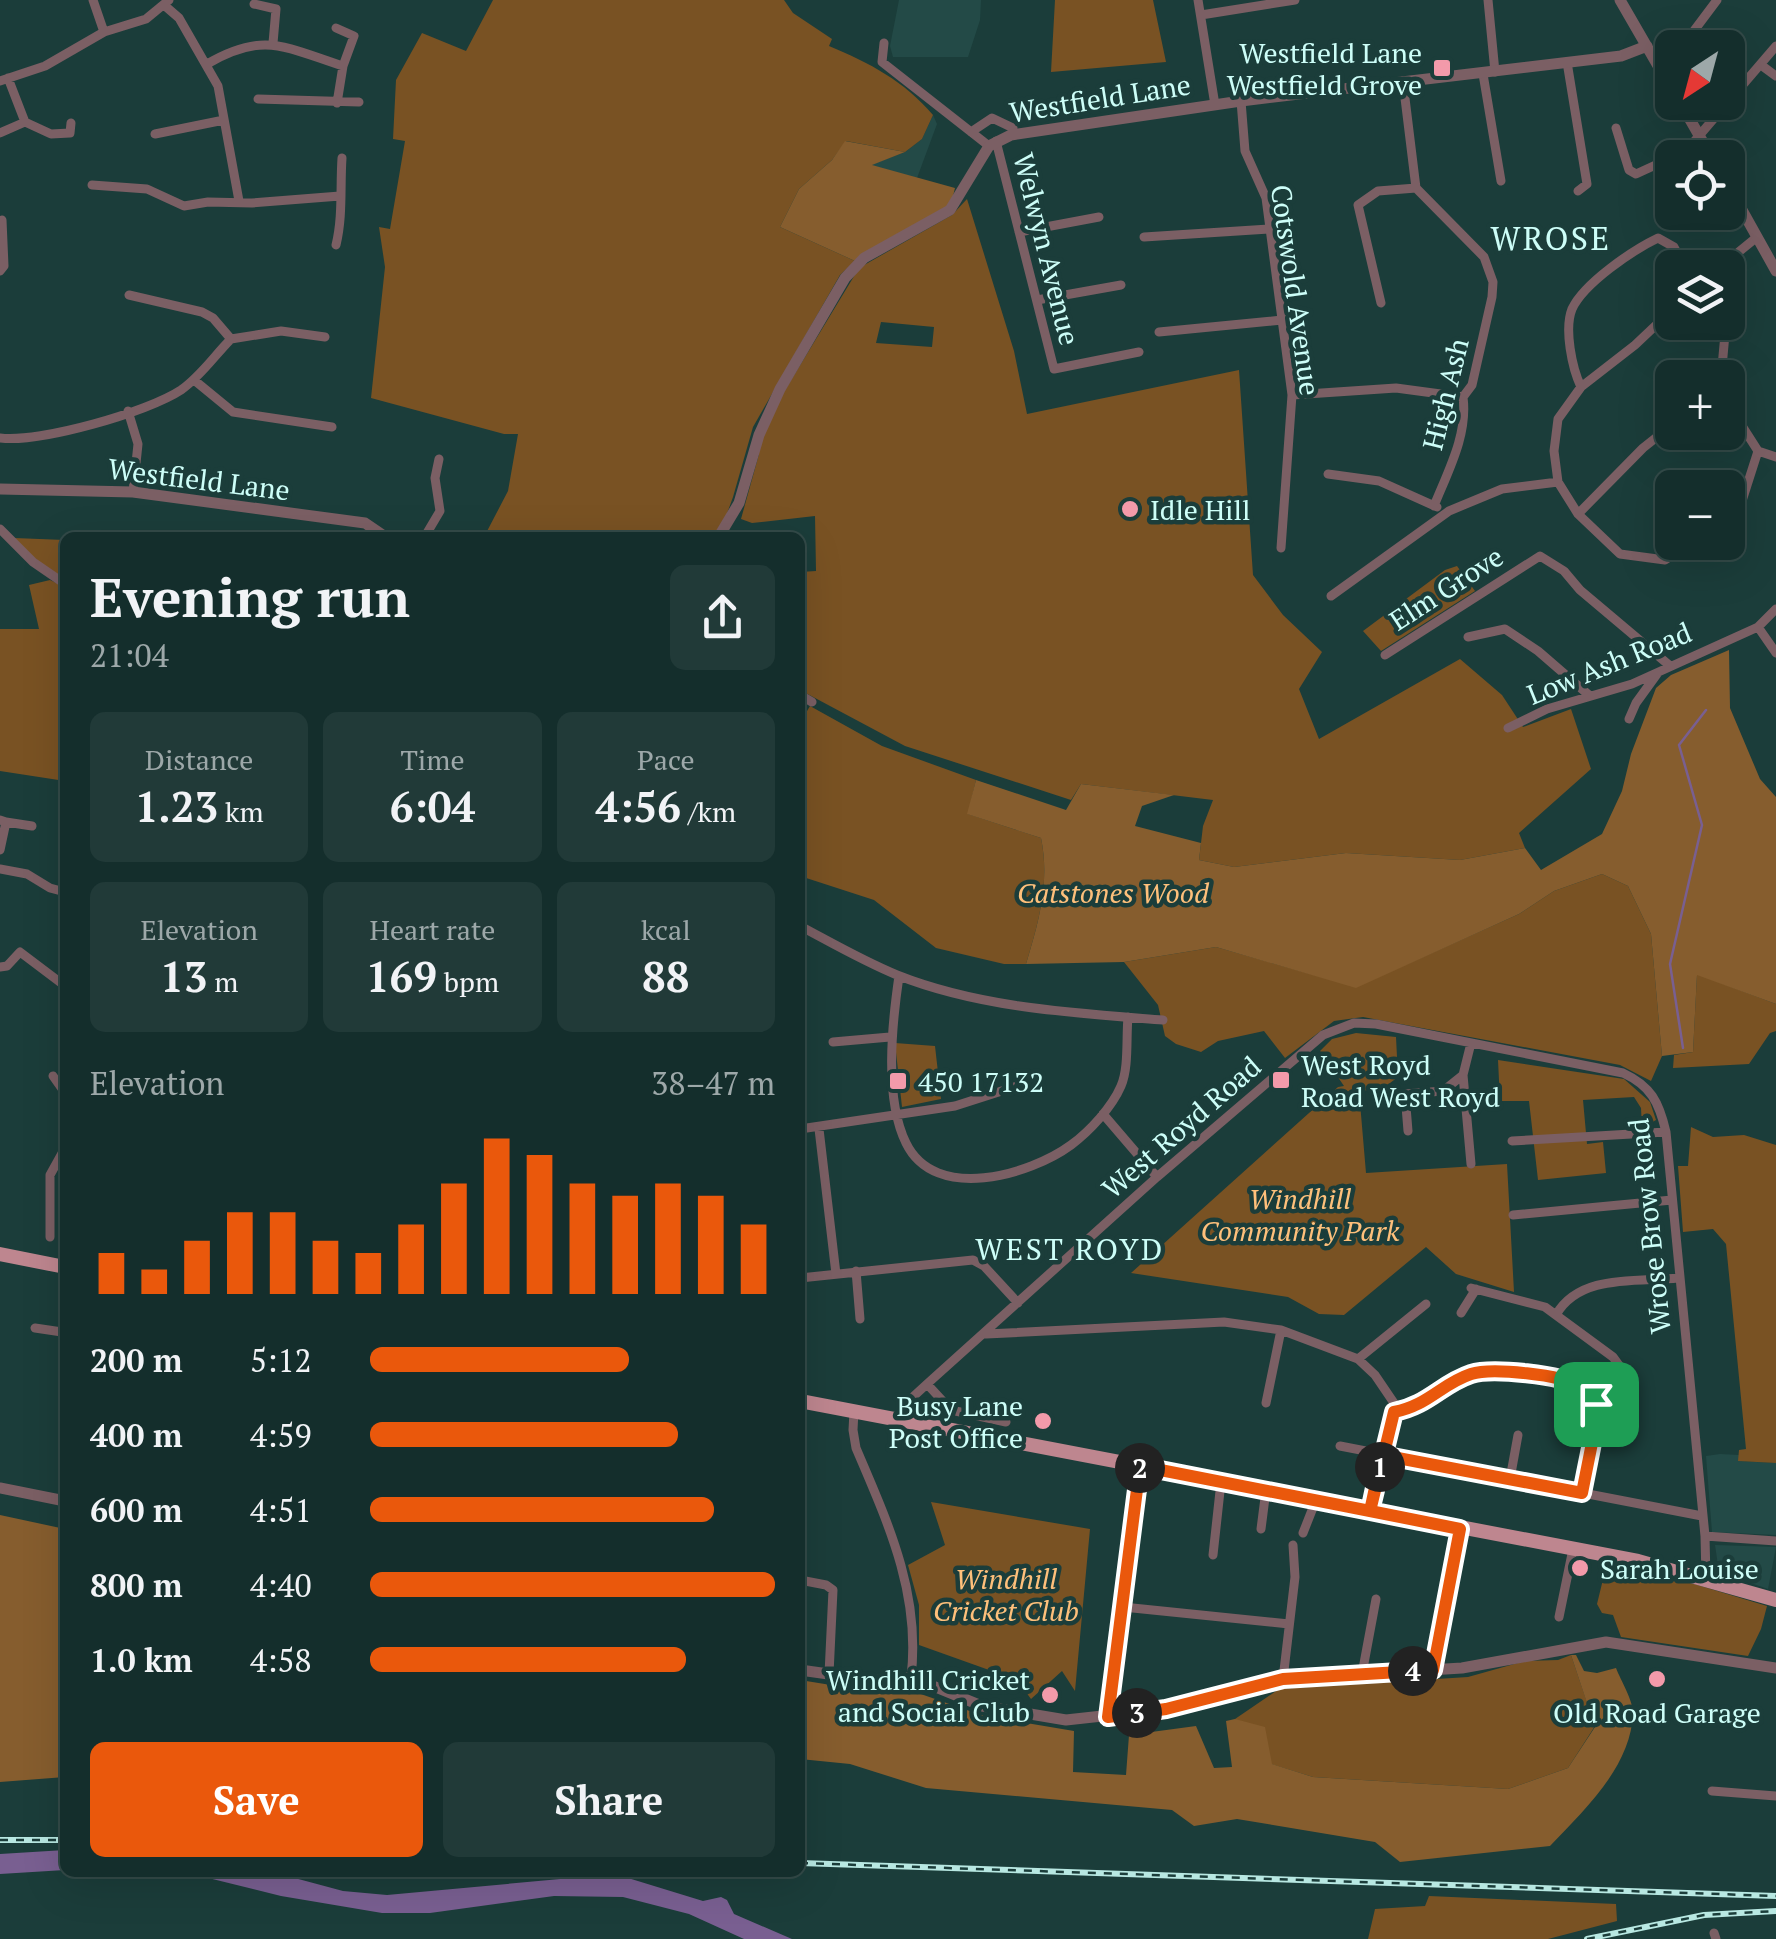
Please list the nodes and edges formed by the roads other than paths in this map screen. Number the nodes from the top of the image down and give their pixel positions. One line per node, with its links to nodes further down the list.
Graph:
1 (93, 0): 12 (street)
2 (1198, 0): 9 (street)
3 (1296, 0): 9 (street)
4 (1488, 0): 22 (street)
5 (1717, 0): 11 (street)
6 (1622, 1): 15 (street)
7 (167, 2): 12 (street); 19 (street)
8 (254, 4): 13 (street)
9 (1202, 15): 30 (street)
10 (336, 28): 21 (street)
11 (1694, 30)
12 (104, 32): 24 (street)
13 (273, 43): 19 (street); 21 (street)
14 (884, 43): 36 (street)
15 (1647, 46): 17 (street); 18 (street, Westfield Lane)
16 (1776, 46): 20 (street)
17 (1655, 60)
18 (1567, 62): 22 (street, Westfield Lane); 46 (street)
19 (206, 64): 31 (street)
20 (1761, 65): 23 (street); 39 (street)
21 (343, 66): 29 (street)
22 (1489, 73): 25 (street, Westfield Lane); 43 (street)
23 (1776, 76)
24 (4, 79): 33 (street)
25 (1403, 82): 27 (street, Westfield Lane); 45 (street)
26 (258, 99): 29 (street)
27 (1241, 101): 30 (street, Westfield Lane); 52 (street, Cotswold Avenue)
28 (359, 102): 29 (street)
29 (337, 103)
30 (1215, 105): 40 (street, Westfield Lane)
31 (224, 120): 38 (street); 48 (street)
32 (1690, 120): 39 (street)
33 (25, 122): 37 (street); 41 (street)
34 (1013, 128): 36 (street, Westfield Lane)
35 (1616, 128): 39 (street)
36 (971, 132): 40 (street)
37 (0, 133)
38 (154, 134)
39 (1700, 138)
40 (993, 143): 53 (street, Welwyn Avenue); 94 (street, Westfield Lane)
41 (74, 145)
42 (342, 158): 47 (street)
43 (1501, 181)
44 (92, 185): 48 (street)
45 (1416, 188): 64 (street); 74 (street, High Ash)
46 (1578, 191)
47 (340, 196): 48 (street); 56 (street)
48 (239, 201)
49 (1745, 215): 55 (street)
50 (1098, 217): 53 (street)
51 (2, 220): 59 (street)
52 (1269, 229): 54 (street); 65 (street, Cotswold Avenue)
53 (1019, 232): 63 (street, Welwyn Avenue)
54 (1144, 237)
55 (1757, 237): 58 (street); 60 (street)
56 (336, 245)
57 (1676, 250): 72 (street)
58 (1741, 250)
59 (0, 271)
60 (1776, 272)
61 (1121, 285): 63 (street)
62 (129, 296): 69 (street)
63 (1037, 300): 70 (street, Welwyn Avenue)
64 (1381, 303)
65 (1282, 320): 67 (street); 73 (street, Cotswold Avenue)
66 (1655, 326): 72 (street)
67 (1159, 332)
68 (325, 338): 69 (street)
69 (231, 339): 71 (street)
70 (1139, 352)
71 (194, 380): 75 (street); 76 (street)
72 (1581, 387): 84 (street)
73 (1292, 395): 74 (street); 95 (street, Cotswold Avenue)
74 (1463, 396): 88 (street, High Ash)
75 (128, 411): 78 (street); 87 (street)
76 (332, 427)
77 (1745, 431): 80 (street)
78 (0, 438)
79 (1655, 438): 90 (street)
80 (1758, 451): 81 (street); 86 (street)
81 (1776, 457)
82 (439, 458): 93 (street)
83 (1328, 474): 88 (street)
84 (1558, 482): 89 (street); 90 (street)
85 (0, 490): 87 (street, Westfield Lane)
86 (1745, 491)
87 (133, 492): 92 (street, Westfield Lane)
88 (1434, 506): 89 (street)
89 (1449, 511): 98 (street)
90 (1578, 514): 96 (street)
91 (0, 530): 97 (street)
92 (378, 532)
93 (428, 532)
94 (722, 532)
95 (1281, 548)
96 (1655, 559)
97 (60, 581)
98 (1331, 596)
99 (1776, 609): 100 (street, Low Ash Road)
100 (1758, 627): 102 (street); 104 (street, Low Ash Road)
101 (1468, 637): 106 (street)
102 (1776, 653)
103 (1385, 654): 104 (street, Elm Grove)
104 (1669, 665): 105 (street, Low Ash Road)
105 (1659, 672): 106 (street, Low Ash Road); 109 (street)
106 (1590, 696): 110 (street, Low Ash Road)
107 (805, 698): 108 (street)
108 (812, 702)
109 (1629, 719)
110 (1508, 728)
111 (3, 821): 112 (street); 113 (street)
112 (32, 826)
113 (0, 850)
114 (0, 869): 115 (street)
115 (60, 891)
116 (805, 929): 118 (street)
117 (0, 967): 119 (street)
118 (899, 976): 120 (street); 123 (street)
119 (60, 982)
120 (1128, 1018): 121 (street); 130 (street)
121 (1162, 1020)
122 (1323, 1035): 125 (street, Wrose Brow Road); 139 (street, West Royd Road)
123 (890, 1038): 124 (street); 131 (street)
124 (833, 1042)
125 (1471, 1042): 126 (street); 135 (street, Wrose Brow Road)
126 (1464, 1075): 134 (street); 138 (street)
127 (52, 1076): 129 (street)
128 (1017, 1086): 131 (street)
129 (60, 1087)
130 (1103, 1114): 131 (street); 139 (street)
131 (898, 1116): 132 (street)
132 (818, 1129): 133 (street); 146 (street)
133 (805, 1130)
134 (1408, 1131)
135 (1666, 1132): 136 (street); 140 (street, Wrose Brow Road)
136 (1512, 1141)
137 (60, 1157): 142 (street)
138 (1471, 1164)
139 (1157, 1177): 149 (street, West Royd Road)
140 (1672, 1200): 141 (street); 148 (street, Wrose Brow Road)
141 (1513, 1215)
142 (50, 1237)
143 (0, 1254): 144 (main road)
144 (60, 1266)
145 (856, 1271): 146 (street); 149 (street); 153 (street)
146 (836, 1274): 147 (street)
147 (805, 1277)
148 (1678, 1278): 152 (street); 179 (street, Wrose Brow Road)
149 (1018, 1303): 157 (street, West Royd Road)
150 (1426, 1304): 158 (street)
151 (1461, 1313): 152 (street)
152 (1556, 1315): 162 (street)
153 (860, 1320)
154 (35, 1328): 156 (street)
155 (1281, 1330): 157 (street); 158 (street); 161 (street)
156 (60, 1332)
157 (983, 1334): 159 (street, West Royd Road)
158 (1358, 1359): 164 (street)
159 (927, 1384): 165 (street, West Royd Road); 166 (street)
160 (805, 1402): 163 (main road)
161 (1266, 1403)
162 (1596, 1404): 164 (street); 175 (street)
163 (854, 1411): 165 (main road); 200 (street)
164 (1394, 1412): 169 (street)
165 (897, 1420): 170 (main road)
166 (1006, 1422)
167 (1518, 1435): 171 (street)
168 (1340, 1446): 169 (street)
169 (1382, 1455): 171 (street); 178 (street)
170 (1140, 1466): 172 (main road); 192 (street)
171 (1510, 1480): 175 (street)
172 (1221, 1482): 174 (main road); 187 (street)
173 (0, 1488): 176 (street)
174 (1266, 1490): 177 (main road); 180 (street)
175 (1582, 1493): 179 (street)
176 (60, 1500)
177 (1316, 1500): 178 (main road); 182 (street)
178 (1370, 1511): 181 (main road)
179 (1702, 1516): 183 (street, Wrose Brow Road)
180 (1262, 1528)
181 (1460, 1529): 186 (main road); 196 (street)
182 (1303, 1534)
183 (1706, 1536): 184 (street); 188 (street, Wrose Brow Road)
184 (1776, 1540)
185 (1293, 1544): 194 (street)
186 (1573, 1549): 188 (main road); 193 (street)
187 (1213, 1555)
188 (1706, 1579): 191 (main road)
189 (805, 1581): 198 (street)
190 (1376, 1599): 199 (street)
191 (1776, 1600)
192 (1123, 1608): 194 (street); 202 (street)
193 (1559, 1617)
194 (1289, 1624): 201 (street)
195 (1776, 1668): 196 (street)
196 (1433, 1670): 199 (street)
197 (805, 1671): 198 (street)
198 (830, 1674): 200 (street)
199 (1362, 1674): 201 (street)
200 (911, 1677): 202 (street)
201 (1283, 1679): 202 (street)
202 (1108, 1717)
203 (1712, 1791): 204 (street)
204 (1776, 1796)

